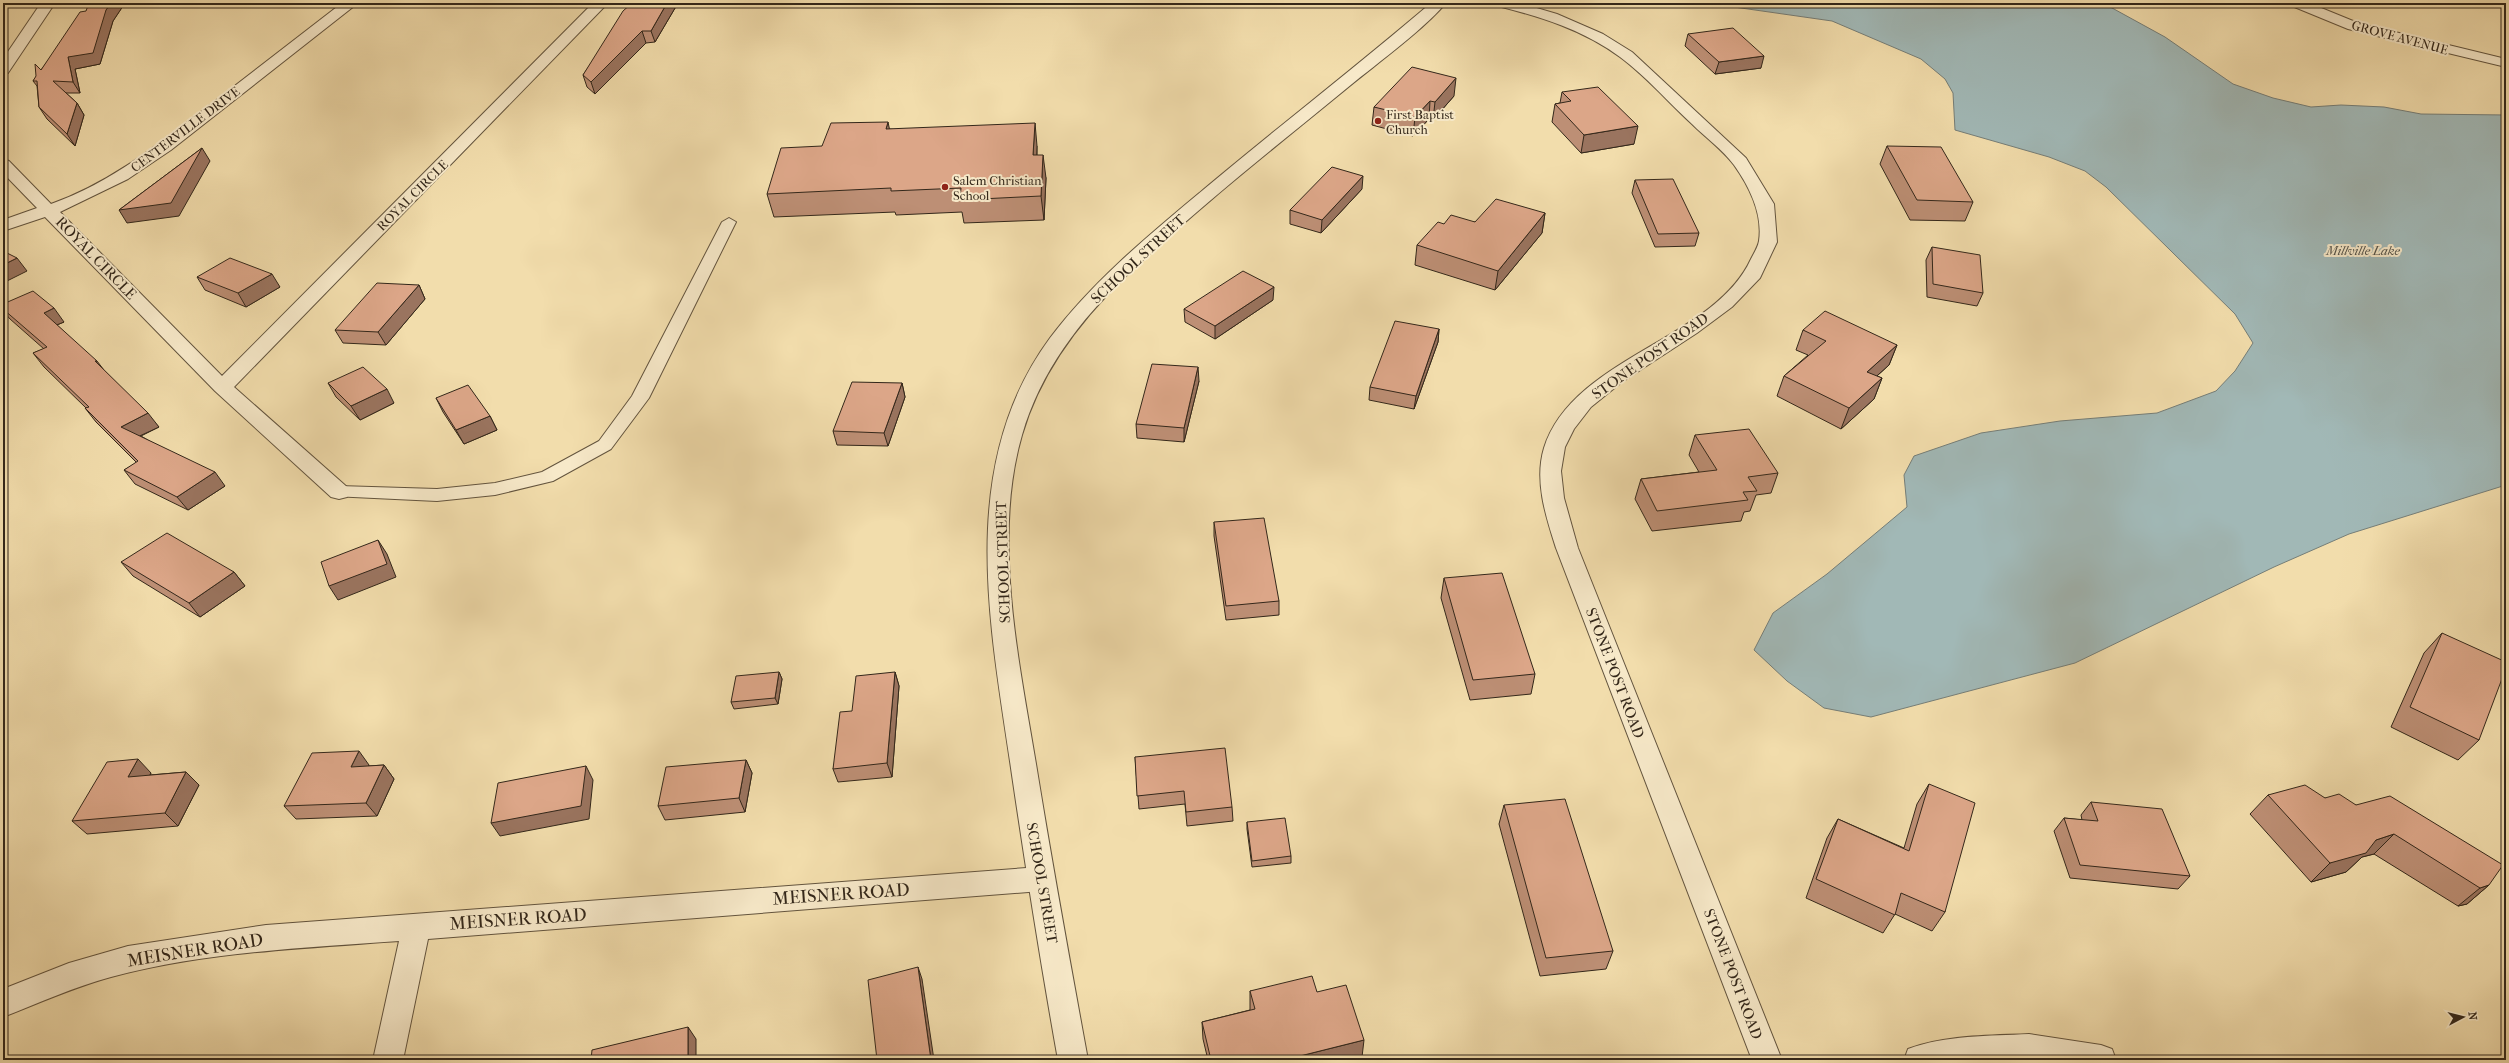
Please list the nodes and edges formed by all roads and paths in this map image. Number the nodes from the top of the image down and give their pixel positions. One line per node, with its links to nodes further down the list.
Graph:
1 (48, 3): 8 (street)
2 (351, 3): 10 (street, CENTERVILLE DRIVE)
3 (601, 3): 13 (street, ROYAL CIRCLE)
4 (1439, 3): 15 (street, SCHOOL STREET)
5 (1503, 3): 20 (street, STONE POST ROAD)
6 (2297, 3): 7 (street, GROVE AVENUE)
7 (2506, 63)
8 (3, 70)
9 (3, 164): 10 (street, ROYAL CIRCLE)
10 (50, 210): 12 (street, CENTERVILLE DRIVE); 13 (street, ROYAL CIRCLE)
11 (729, 222): 14 (lane)
12 (3, 226)
13 (222, 387): 14 (street, ROYAL CIRCLE)
14 (339, 492)
15 (1041, 878): 16 (street, MEISNER ROAD); 19 (street, SCHOOL STREET)
16 (416, 927): 17 (street, MEISNER ROAD); 18 (street)
17 (3, 1003)
18 (388, 1060)
19 (1073, 1060)
20 (1767, 1060)
21 (1919, 1060): 22 (street)
22 (2101, 1060)

